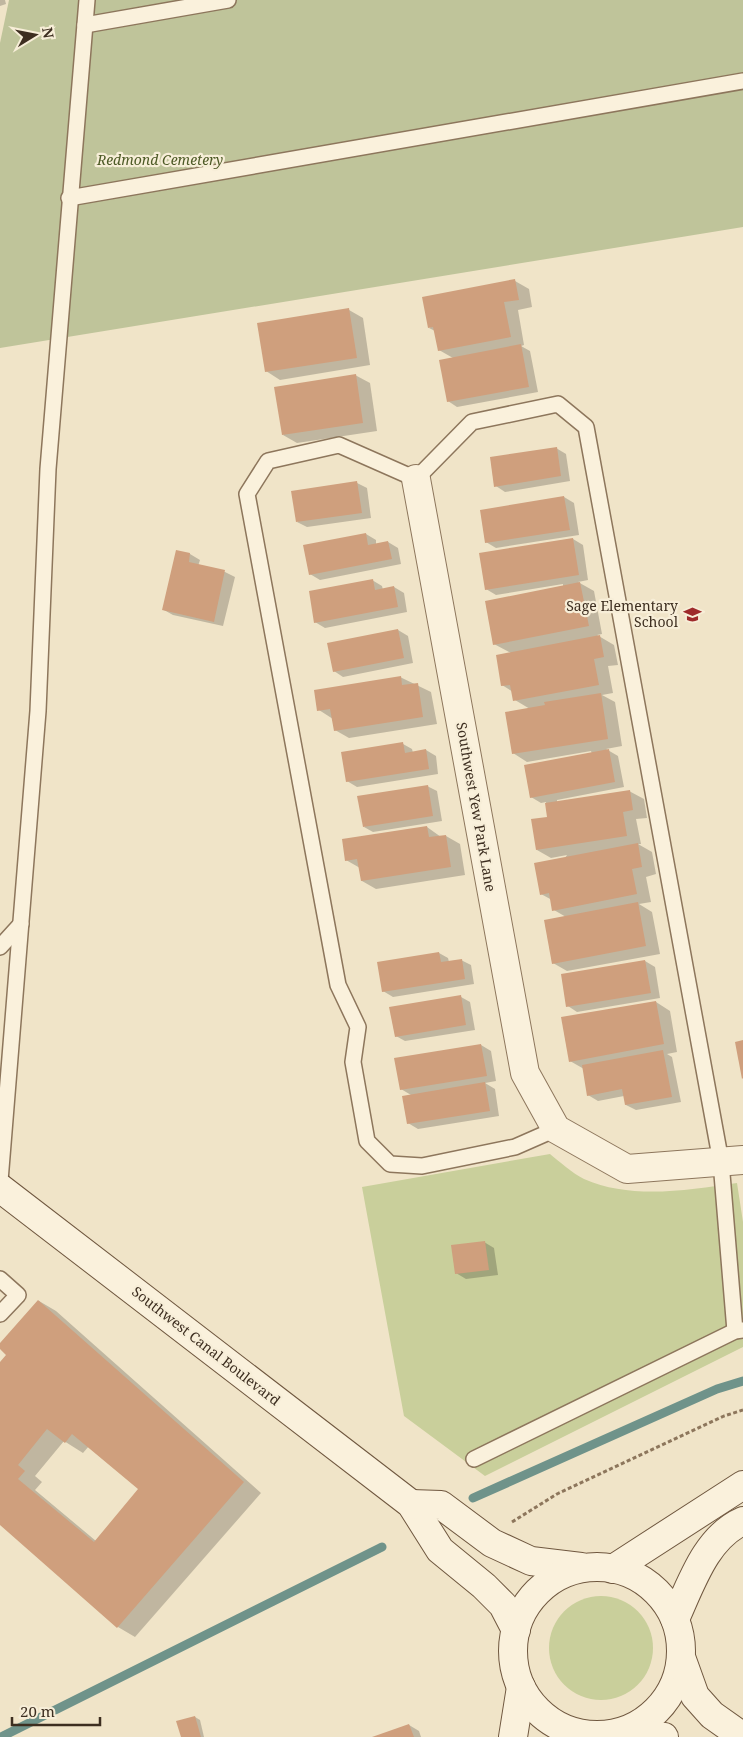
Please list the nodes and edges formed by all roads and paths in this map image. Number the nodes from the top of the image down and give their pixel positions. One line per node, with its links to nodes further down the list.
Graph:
1 (87, 0): 3 (lane)
2 (228, 0): 3 (lane)
3 (84, 25): 5 (lane)
4 (743, 82): 5 (lane)
5 (69, 198): 7 (lane)
6 (416, 479): 9 (main road, Southwest Yew Park Lane); 9 (lane); 10 (lane)
7 (21, 924): 8 (lane); 11 (lane)
8 (0, 947)
9 (556, 1129): 10 (main road)
10 (732, 1161): 15 (lane)
11 (0, 1181)
12 (0, 1188): 19 (main road, Southwest Canal Boulevard)
13 (0, 1279): 14 (lane)
14 (0, 1314)
15 (739, 1330): 17 (lane)
16 (743, 1410): 21 (path)
17 (474, 1459)
18 (743, 1485): 23 (main road)
19 (411, 1504): 22 (main road); 25 (main road, Southwest Canal Boulevard)
20 (743, 1521): 24 (main road)
21 (506, 1526)
22 (585, 1568): 23 (main road); 25 (main road)
23 (613, 1569): 24 (main road)
24 (675, 1618): 26 (main road)
25 (516, 1630): 27 (main road)
26 (682, 1656): 28 (main road); 32 (main road)
27 (522, 1687): 29 (main road); 30 (main road)
28 (624, 1732): 29 (main road); 31 (main road)
29 (585, 1736)
30 (513, 1737)
31 (664, 1737)
32 (743, 1737)

